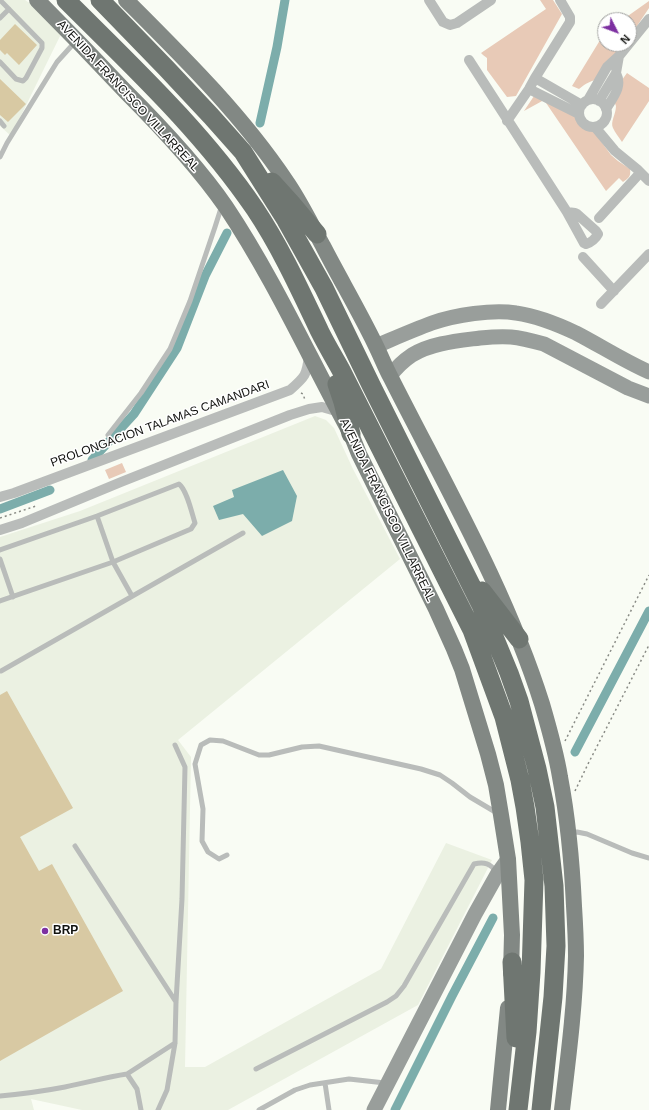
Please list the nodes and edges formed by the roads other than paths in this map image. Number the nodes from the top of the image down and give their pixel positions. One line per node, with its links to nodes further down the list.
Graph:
1 (0, 0): 9 (lane)
2 (37, 0): 12 (main road, AVENIDA FRANCISCO VILLARREAL)
3 (66, 0): 36 (highway, AVENIDA FRANCISCO VILLARREAL)
4 (100, 0): 24 (highway)
5 (126, 0): 31 (main road)
6 (429, 0): 7 (street)
7 (491, 0)
8 (560, 0): 17 (street)
9 (9, 9): 10 (lane); 15 (lane)
10 (0, 18)
11 (649, 19): 13 (street)
12 (77, 40): 25 (lane); 28 (main road, AVENIDA FRANCISCO VILLARREAL)
13 (619, 56): 16 (street); 20 (street)
14 (469, 60): 22 (street)
15 (0, 62)
16 (616, 73): 19 (street); 21 (street)
17 (535, 78): 18 (street); 20 (street)
18 (529, 89): 20 (street); 22 (street)
19 (599, 101): 20 (street); 21 (street)
20 (583, 106): 23 (street)
21 (606, 109): 23 (street)
22 (507, 121): 29 (street)
23 (595, 127): 26 (street)
24 (243, 152): 31 (highway); 49 (highway)
25 (0, 157)
26 (640, 173): 27 (street); 30 (street)
27 (649, 181)
28 (222, 203): 38 (main road, AVENIDA FRANCISCO VILLARREAL); 44 (lane)
29 (567, 212)
30 (599, 218)
31 (316, 234): 37 (main road)
32 (649, 254): 34 (street)
33 (583, 257): 34 (street)
34 (614, 291): 35 (street)
35 (601, 304)
36 (321, 334): 43 (highway); 75 (highway, AVENIDA FRANCISCO VILLARREAL)
37 (376, 346): 39 (main road); 40 (main road)
38 (309, 355): 42 (main road, AVENIDA FRANCISCO VILLARREAL); 45 (street, PROLONGACION TALAMAS CAMANDARI)
39 (649, 372)
40 (390, 376): 41 (main road); 56 (main road)
41 (649, 396)
42 (339, 412): 43 (main road, AVENIDA FRANCISCO VILLARREAL); 47 (street)
43 (351, 434): 61 (main road, AVENIDA FRANCISCO VILLARREAL)
44 (108, 435)
45 (0, 497)
46 (97, 516): 50 (lane); 52 (lane); 52 (lane)
47 (0, 530)
48 (243, 533): 53 (lane)
49 (452, 548): 56 (highway); 84 (highway)
50 (0, 550)
51 (0, 559): 54 (lane)
52 (113, 562): 53 (lane); 54 (lane)
53 (132, 596): 57 (lane)
54 (13, 597): 55 (lane)
55 (0, 601)
56 (519, 640): 62 (main road)
57 (1, 671)
58 (175, 745): 60 (lane)
59 (195, 764): 60 (lane); 61 (lane); 64 (lane)
60 (185, 767): 69 (lane)
61 (501, 815): 65 (main road, AVENIDA FRANCISCO VILLARREAL)
62 (569, 834): 66 (lane); 85 (main road)
63 (75, 846): 69 (lane)
64 (227, 855)
65 (508, 858): 67 (main road); 68 (main road, AVENIDA FRANCISCO VILLARREAL)
66 (649, 858)
67 (498, 873): 71 (lane); 74 (main road)
68 (512, 962): 75 (highway); 82 (main road, AVENIDA FRANCISCO VILLARREAL)
69 (176, 1002): 70 (lane)
70 (175, 1043): 72 (lane); 78 (lane)
71 (256, 1069)
72 (127, 1074): 76 (lane); 77 (lane)
73 (324, 1082): 74 (lane); 79 (lane); 80 (lane)
74 (388, 1083): 81 (main road)
75 (520, 1089): 83 (highway, AVENIDA FRANCISCO VILLARREAL)
76 (0, 1096)
77 (141, 1110)
78 (158, 1110)
79 (259, 1110)
80 (329, 1110)
81 (374, 1110)
82 (498, 1110)
83 (518, 1110)
84 (541, 1110)
85 (562, 1110)

